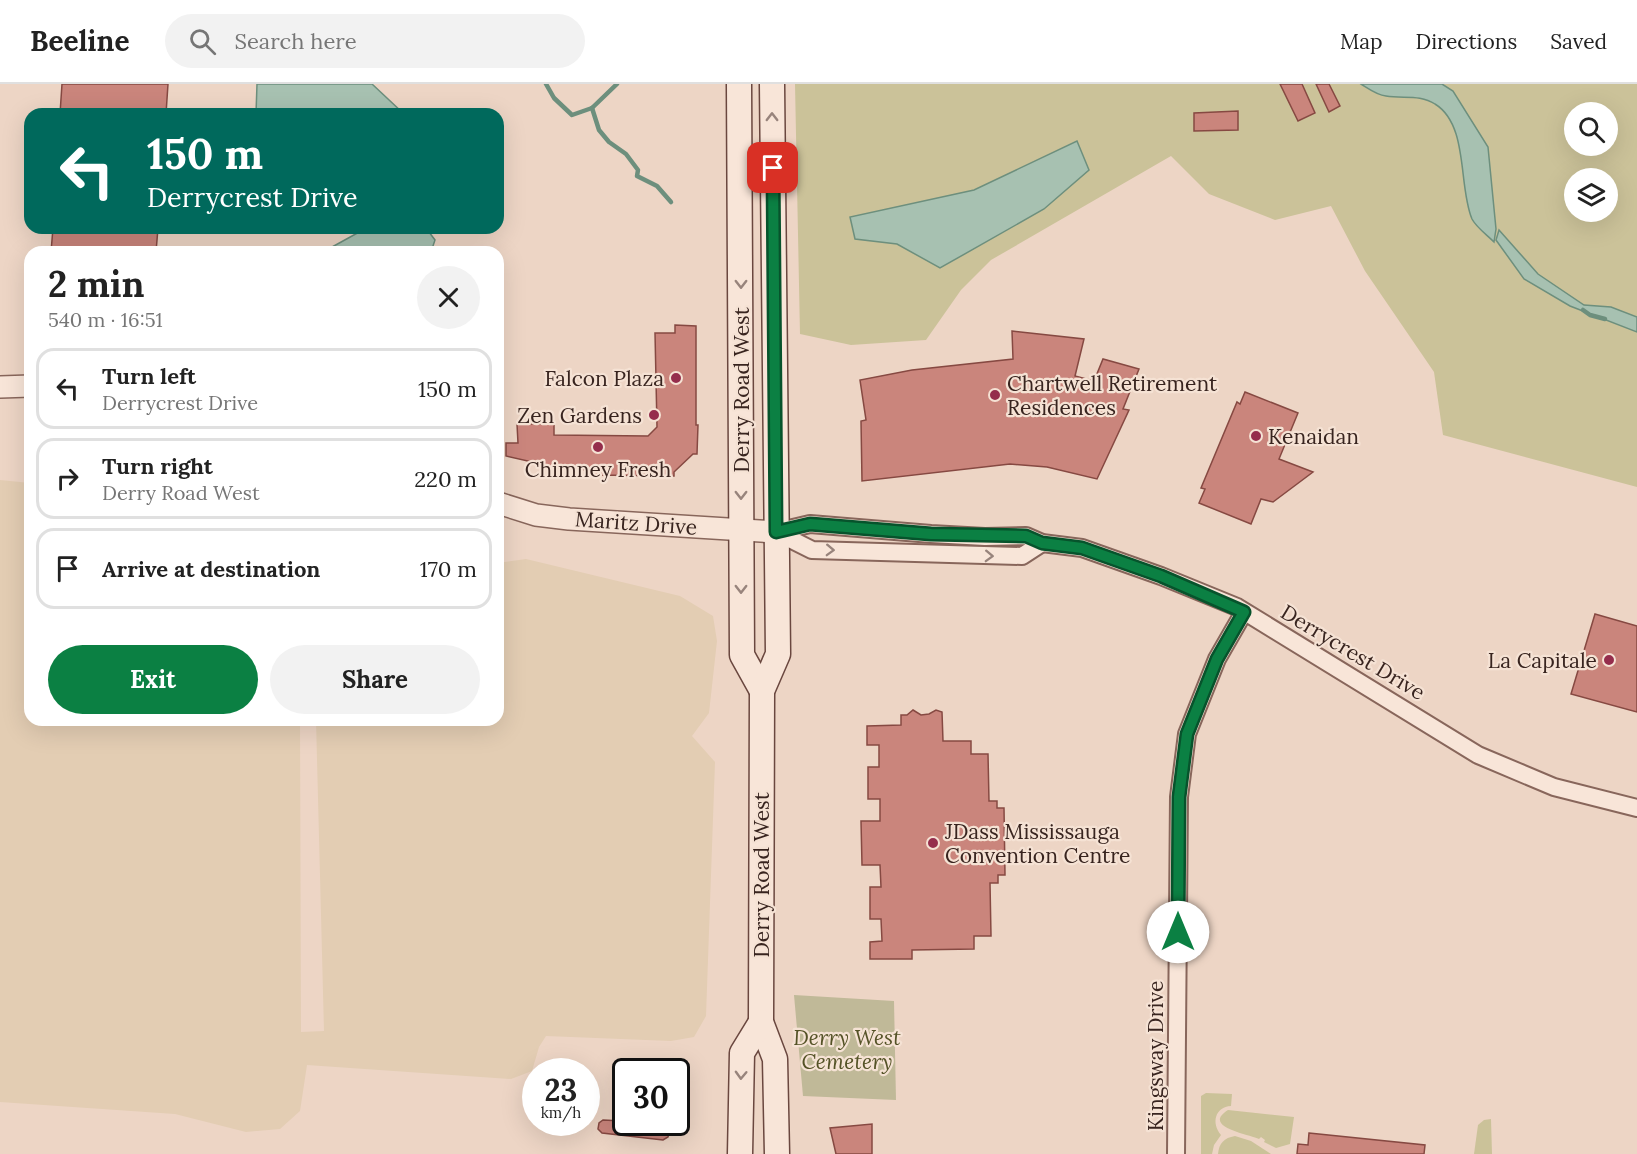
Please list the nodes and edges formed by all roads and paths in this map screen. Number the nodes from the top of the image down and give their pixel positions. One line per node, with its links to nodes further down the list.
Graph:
1 (739, 84): 6 (main road, Derry Road West, one-way to 6)
2 (772, 84): 7 (main road, Derry Road West, one-way to 2)
3 (24, 386): 4 (street)
4 (0, 387)
5 (504, 505): 6 (street, Maritz Drive)
6 (741, 531): 7 (street, Maritz Drive); 10 (main road, Derry Road West, one-way to 10)
7 (776, 532): 8 (street, Derrycrest Drive); 8 (street, one-way to 8); 10 (main road, Derry Road West)
8 (1042, 543): 9 (street, Derrycrest Drive)
9 (1244, 612): 11 (street, Derrycrest Drive); 15 (street, Kingsway Drive)
10 (762, 691): 12 (main road, Derry Road West)
11 (1637, 808)
12 (761, 1022): 13 (main road, one-way to 13); 14 (main road, Derry Road West)
13 (740, 1154)
14 (777, 1154)
15 (1176, 1154)

